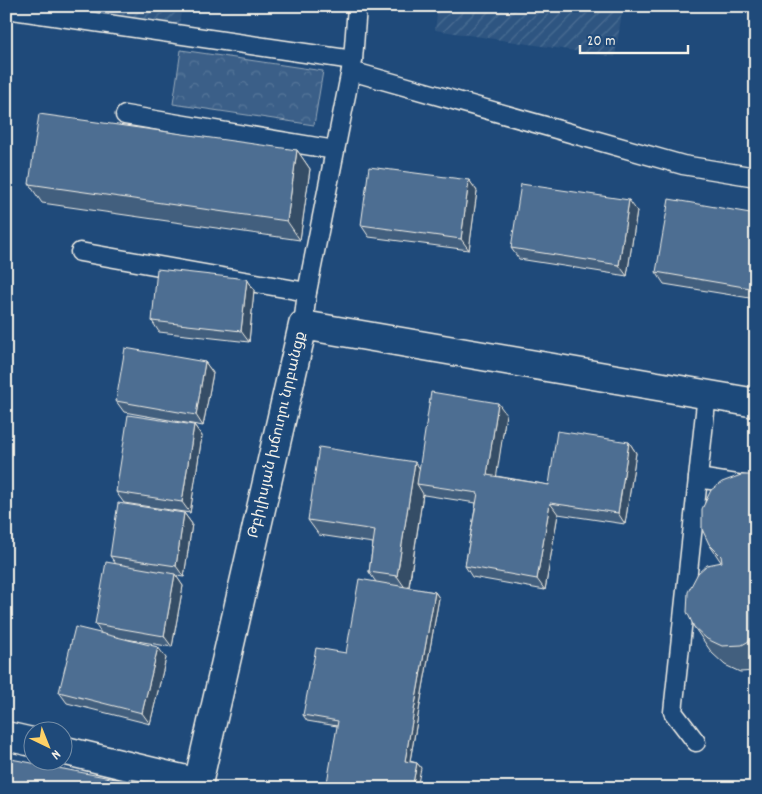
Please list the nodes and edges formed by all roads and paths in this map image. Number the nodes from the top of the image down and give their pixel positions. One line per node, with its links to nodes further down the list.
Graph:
1 (357, 6): 3 (lane)
2 (6, 9): 3 (lane)
3 (352, 65): 5 (lane); 6 (lane)
4 (125, 115): 5 (lane)
5 (335, 150): 8 (lane)
6 (756, 177)
7 (80, 252): 8 (lane)
8 (307, 292): 9 (lane)
9 (303, 325): 10 (street, Թբիլիսյան խճուղու նրբանցք); 18 (street, Թբիլիսյան խճուղու նրբանցք)
10 (707, 394): 11 (street, Թբիլիսյան խճուղու նրբանցք); 12 (lane)
11 (756, 403)
12 (698, 478): 13 (lane); 16 (lane)
13 (756, 487)
14 (6, 736): 15 (street)
15 (22, 740)
16 (696, 742)
17 (72, 753): 18 (street)
18 (198, 785)

